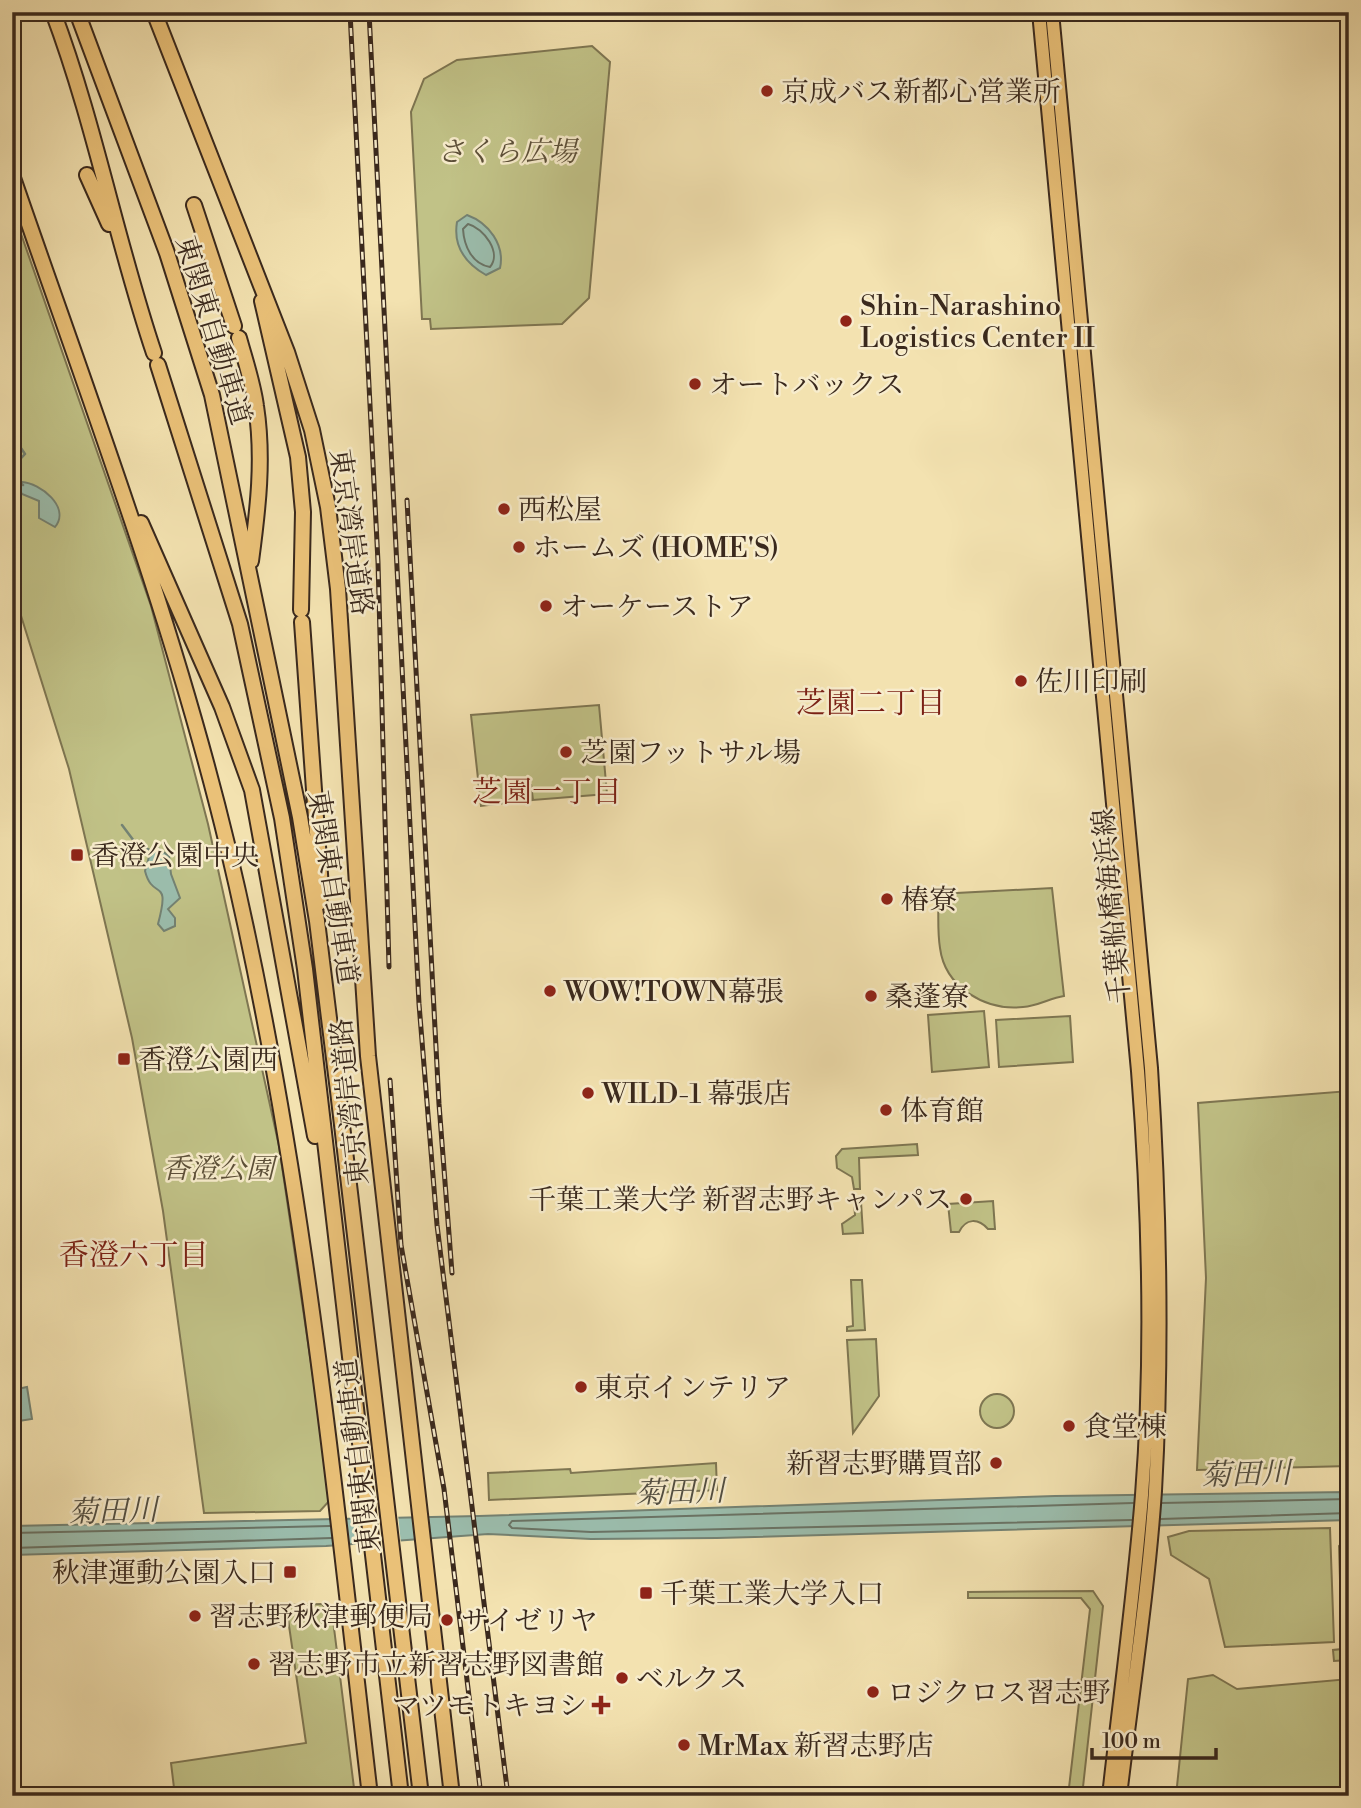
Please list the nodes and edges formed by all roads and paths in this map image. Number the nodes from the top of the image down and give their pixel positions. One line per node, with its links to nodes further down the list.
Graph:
1 (53, 12): 9 (highway, 東関東自動車道)
2 (77, 12): 12 (highway, 東関東自動車道)
3 (154, 12): 10 (highway, 東京湾岸道路)
4 (1039, 12): 15 (main road, 千葉船橋海浜線)
5 (1052, 12): 15 (main road, 千葉船橋海浜線)
6 (12, 175): 11 (highway)
7 (87, 175): 9 (highway)
8 (194, 205): 12 (highway)
9 (125, 261): 14 (highway, 東関東自動車道)
10 (259, 278): 13 (highway); 20 (highway, 東京湾岸道路)
11 (117, 476): 14 (highway); 17 (highway)
12 (250, 574): 13 (highway, 東関東自動車道)
13 (317, 921): 19 (highway, 東関東自動車道)
14 (338, 1250): 18 (highway, 東関東自動車道)
15 (1148, 1493): 16 (main road, 千葉船橋海浜線)
16 (1145, 1530): 21 (main road, 千葉船橋海浜線); 22 (main road, 千葉船橋海浜線)
17 (370, 1796)
18 (401, 1796)
19 (421, 1796)
20 (452, 1796)
21 (1109, 1796)
22 (1120, 1796)

